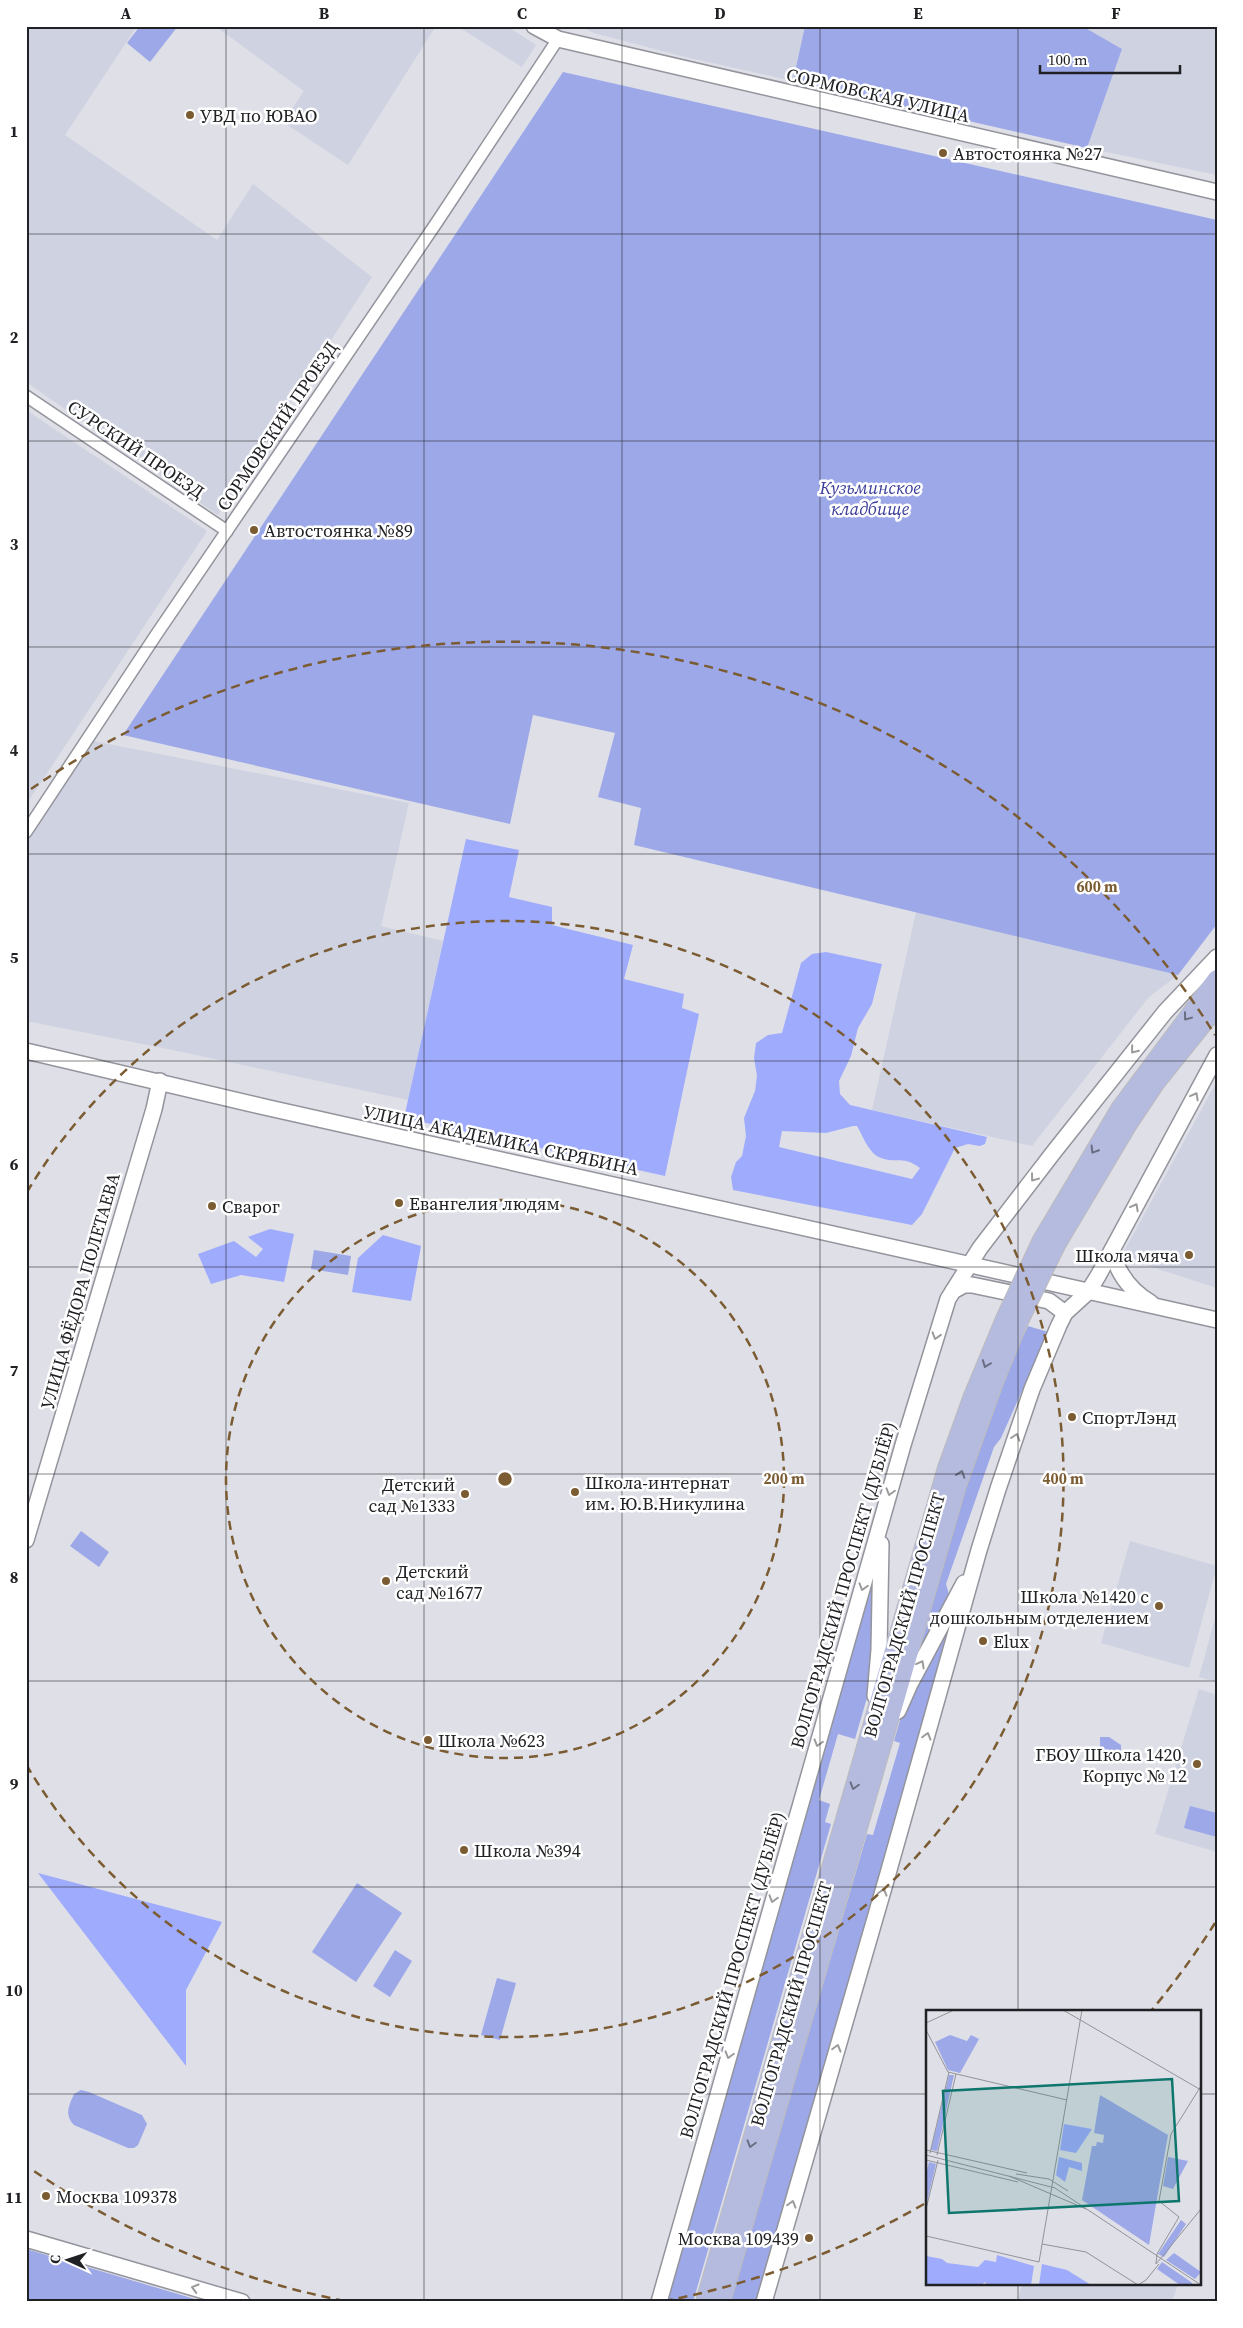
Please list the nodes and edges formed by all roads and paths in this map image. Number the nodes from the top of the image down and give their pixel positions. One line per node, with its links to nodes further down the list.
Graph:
1 (534, 26): 2 (main road, СОРМОВСКАЯ УЛИЦА)
2 (558, 40): 3 (main road, СОРМОВСКАЯ УЛИЦА); 5 (street, СОРМОВСКИЙ ПРОЕЗД)
3 (1217, 192)
4 (26, 396): 5 (street, СУРСКИЙ ПРОЕЗД)
5 (227, 531): 6 (street, СОРМОВСКИЙ ПРОЕЗД)
6 (26, 832)
7 (1217, 957): 15 (main road, ВОЛГОГРАДСКИЙ ПРОСПЕКТ (ДУБЛЁР), one-way to 15)
8 (1217, 979): 13 (main road, ВОЛГОГРАДСКИЙ ПРОСПЕКТ, one-way to 13)
9 (1217, 1006): 13 (main road, ВОЛГОГРАДСКИЙ ПРОСПЕКТ)
10 (26, 1051): 12 (main road, УЛИЦА АКАДЕМИКА СКРЯБИНА)
11 (1217, 1055): 14 (main road, one-way to 11)
12 (160, 1081): 15 (main road, УЛИЦА АКАДЕМИКА СКРЯБИНА); 23 (main road, УЛИЦА ФЁДОРА ПОЛЕТАЕВА)
13 (1049, 1242): 21 (main road, ВОЛГОГРАДСКИЙ ПРОСПЕКТ, bridge)
14 (1112, 1250): 17 (main road); 18 (main road)
15 (969, 1264): 16 (main road, ВОЛГОГРАДСКИЙ ПРОСПЕКТ (ДУБЛЁР)); 17 (main road, УЛИЦА АКАДЕМИКА СКРЯБИНА)
16 (953, 1290): 19 (main road); 22 (main road, ВОЛГОГРАДСКИЙ ПРОСПЕКТ (ДУБЛЁР), one-way to 22)
17 (1088, 1292): 18 (main road, УЛИЦА АКАДЕМИКА СКРЯБИНА); 19 (main road)
18 (1155, 1306): 20 (main road, УЛИЦА АКАДЕМИКА СКРЯБИНА)
19 (1065, 1313): 24 (main road, one-way to 19)
20 (1217, 1320)
21 (1011, 1321): 25 (main road, ВОЛГОГРАДСКИЙ ПРОСПЕКТ, one-way to 25); 26 (main road, ВОЛГОГРАДСКИЙ ПРОСПЕКТ, one-way to 21)
22 (881, 1523): 25 (main road); 29 (main road, ВОЛГОГРАДСКИЙ ПРОСПЕКТ (ДУБЛЁР), one-way to 29)
23 (26, 1540)
24 (979, 1550): 26 (main road, one-way to 24); 32 (main road, one-way to 24)
25 (868, 1739): 30 (main road, ВОЛГОГРАДСКИЙ ПРОСПЕКТ, one-way to 30)
26 (874, 1773): 31 (main road, ВОЛГОГРАДСКИЙ ПРОСПЕКТ)
27 (26, 2239): 28 (main road, one-way to 27)
28 (242, 2302)
29 (659, 2302)
30 (705, 2302)
31 (721, 2302)
32 (764, 2302)

